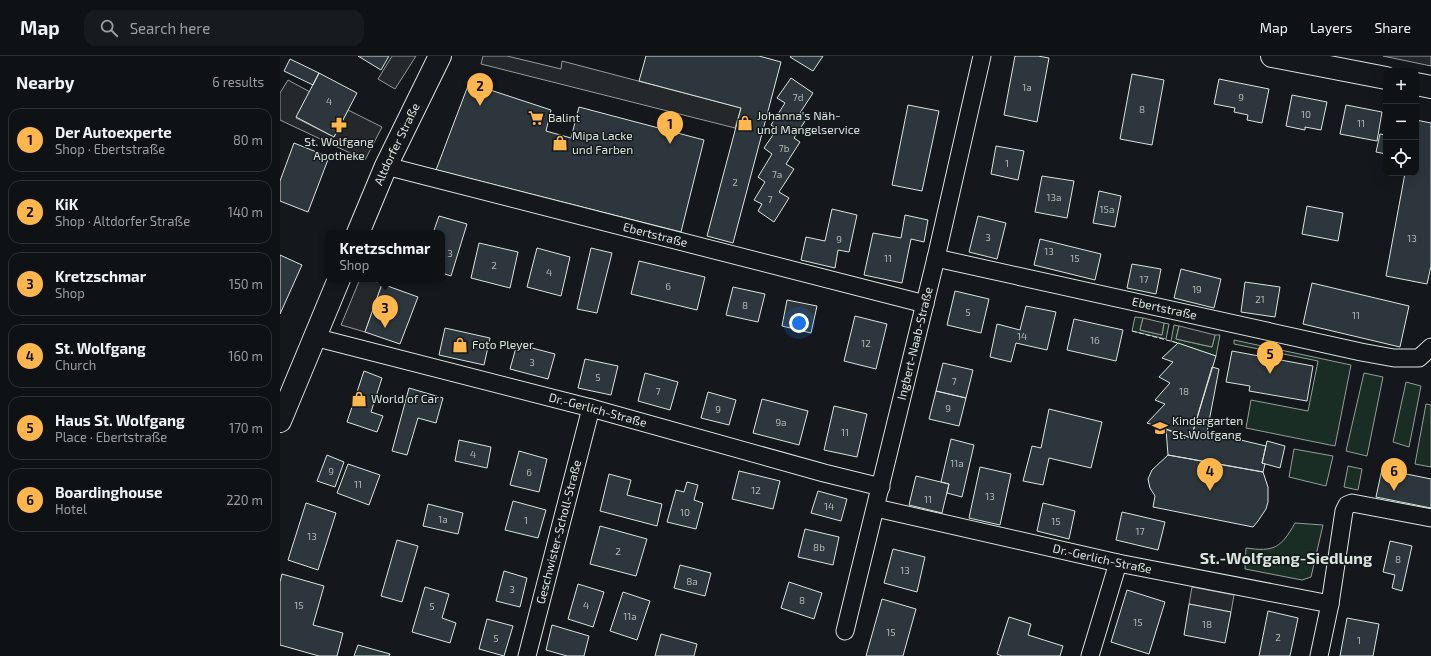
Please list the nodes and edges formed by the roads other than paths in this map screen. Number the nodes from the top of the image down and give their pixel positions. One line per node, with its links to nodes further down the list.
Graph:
1 (440, 56): 7 (main road, Altdorfer Straße)
2 (982, 56): 9 (street, Ingbert-Naab-Straße)
3 (1272, 56): 4 (main road)
4 (1383, 77)
5 (1419, 85): 6 (main road)
6 (1431, 87)
7 (386, 166): 8 (main road, Altdorfer Straße); 11 (street, Ebertstraße)
8 (359, 230)
9 (936, 258): 11 (street, Ingbert-Naab-Straße); 13 (street, Ebertstraße)
10 (337, 282): 12 (main road)
11 (925, 304): 16 (street, Ingbert-Naab-Straße)
12 (314, 337): 14 (street, Dr.-Gerlich-Straße); 15 (main road)
13 (1431, 347)
14 (591, 408): 16 (street, Dr.-Gerlich-Straße); 22 (street, Geschwister-Scholl-Straße)
15 (280, 421)
16 (881, 487): 17 (street, Ingbert-Naab-Straße)
17 (876, 508): 19 (street, Dr.-Gerlich-Straße); 21 (street, Ingbert-Naab-Straße)
18 (1431, 518): 20 (street)
19 (1118, 563): 20 (street, Dr.-Gerlich-Straße); 23 (street)
20 (1330, 604): 24 (street)
21 (845, 631)
22 (527, 656)
23 (1090, 656)
24 (1319, 656)

